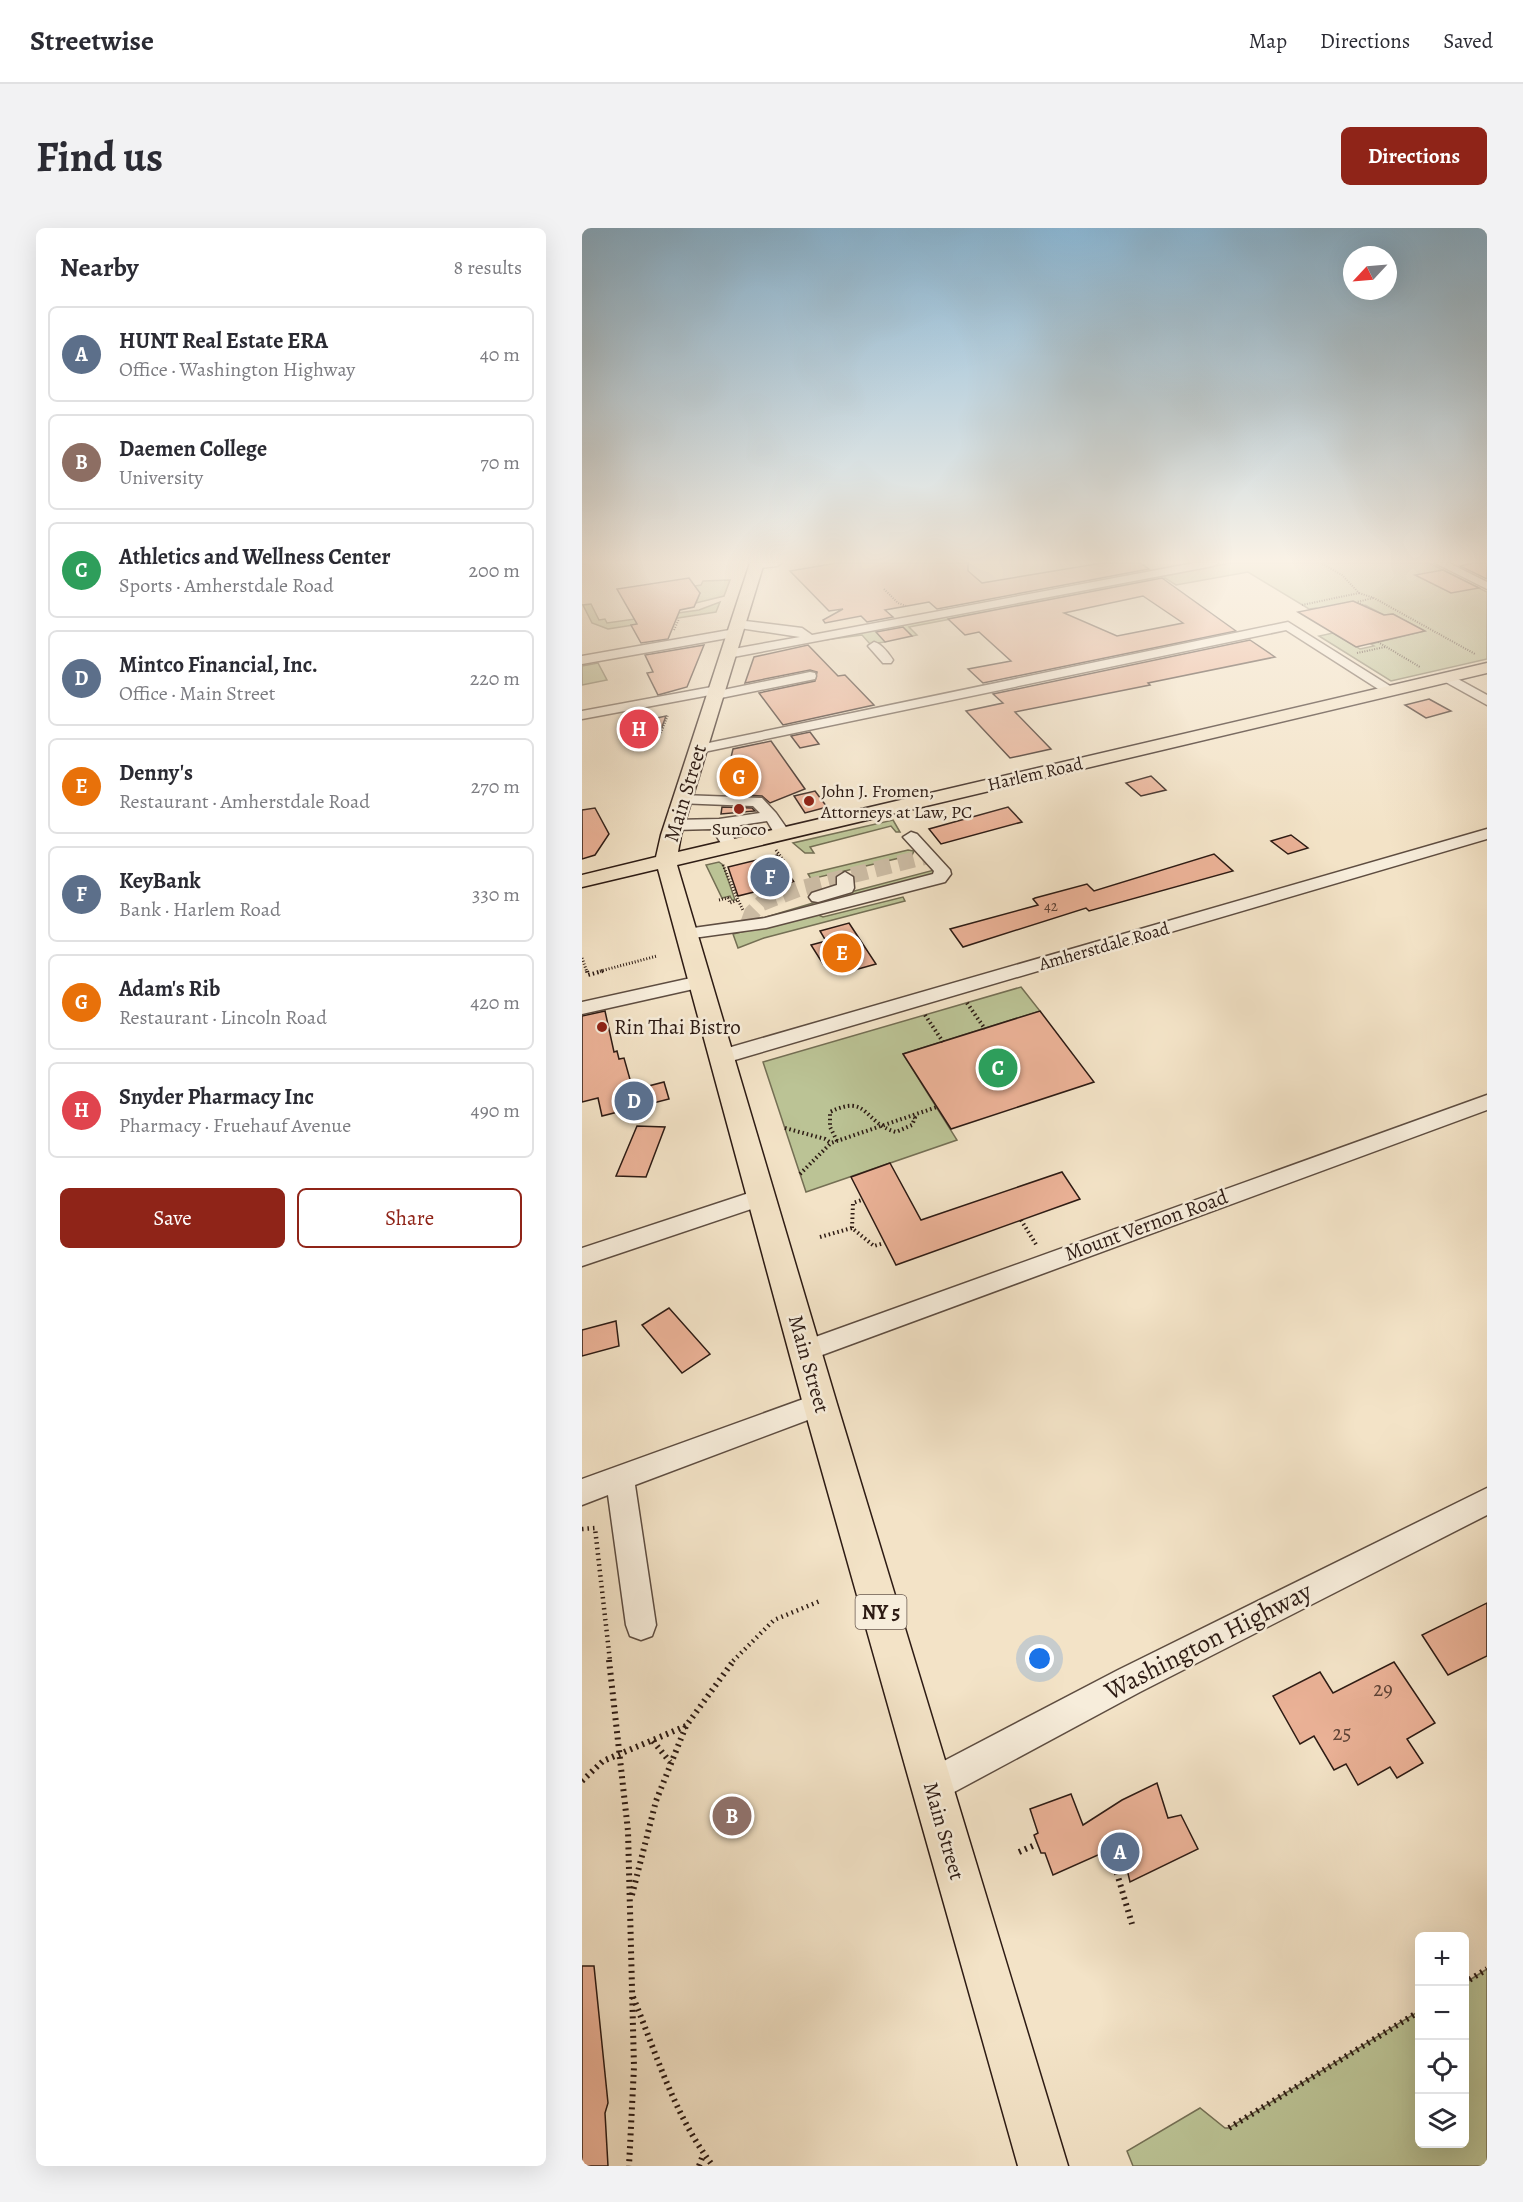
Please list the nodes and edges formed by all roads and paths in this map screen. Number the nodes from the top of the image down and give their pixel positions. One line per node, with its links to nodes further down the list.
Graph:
1 (614, 653): 10 (street)
2 (731, 653): 8 (street)
3 (881, 653): 11 (street)
4 (1138, 653): 22 (street)
5 (1332, 653): 16 (street)
6 (1355, 653): 9 (path)
7 (1397, 653): 13 (path)
8 (728, 654): 17 (main road, Main Street / NY 5)
9 (1347, 655)
10 (582, 660)
11 (887, 660)
12 (1482, 661): 15 (main road, Harlem Road)
13 (1422, 668)
14 (810, 676): 17 (street)
15 (1447, 677): 16 (main road, Harlem Road); 18 (street)
16 (1391, 691): 29 (main road, Harlem Road)
17 (716, 692): 19 (street); 22 (main road, Main Street / NY 5)
18 (1487, 700)
19 (582, 715)
20 (668, 716): 21 (path)
21 (662, 733)
22 (699, 749): 23 (main road, Main Street / NY 5)
23 (682, 800): 24 (street); 26 (main road, Main Street / NY 5)
24 (771, 816): 25 (street); 29 (street)
25 (719, 824): 26 (street); 30 (street)
26 (674, 825): 31 (main road, Main Street / NY 5)
27 (1487, 834): 47 (street, Amherstdale Road)
28 (911, 837): 37 (street)
29 (778, 841): 30 (main road, Harlem Road); 32 (path)
30 (727, 852): 31 (main road, Harlem Road); 36 (path)
31 (666, 861): 34 (main road, Harlem Road); 38 (main road, Main Street / NY 5)
32 (790, 870)
33 (845, 878): 37 (street)
34 (582, 881)
35 (719, 900): 36 (path)
36 (738, 900): 37 (path)
37 (745, 917): 38 (street)
38 (686, 934): 41 (main road, Main Street / NY 5)
39 (657, 956): 40 (path)
40 (582, 958)
41 (700, 982): 43 (street); 47 (main road, Main Street / NY 5)
42 (967, 1002): 45 (path)
43 (582, 1008)
44 (925, 1014): 46 (path)
45 (985, 1029)
46 (943, 1042)
47 (722, 1057): 56 (main road, Main Street / NY 5)
48 (1487, 1102): 63 (street, Mount Vernon Road)
49 (937, 1107): 50 (path)
50 (912, 1115): 51 (path); 51 (path)
51 (878, 1127): 53 (path); 53 (path)
52 (785, 1128): 54 (path)
53 (837, 1141): 54 (path)
54 (831, 1143): 55 (path)
55 (800, 1174)
56 (761, 1197): 62 (street); 64 (main road, Main Street / NY 5)
57 (862, 1200): 59 (path)
58 (1021, 1220): 63 (path)
59 (852, 1228): 60 (path); 61 (path)
60 (820, 1237)
61 (884, 1243)
62 (582, 1257)
63 (1047, 1262): 64 (street, Mount Vernon Road)
64 (805, 1351): 65 (main road, Main Street / NY 5)
65 (820, 1404): 66 (street); 77 (main road, Main Street / NY 5)
66 (620, 1479): 67 (street); 71 (street)
67 (582, 1492)
68 (1486, 1504): 77 (street, Washington Highway)
69 (582, 1529): 74 (path)
70 (820, 1601): 72 (path)
71 (641, 1625)
72 (686, 1726): 73 (path); 75 (path)
73 (653, 1741): 74 (path); 75 (path)
74 (621, 1753): 76 (path); 81 (path)
75 (670, 1762): 81 (path)
76 (582, 1781)
77 (931, 1786): 92 (main road, Main Street / NY 5)
78 (1037, 1844): 79 (path)
79 (1018, 1852)
80 (1113, 1860): 82 (path)
81 (630, 1902): 85 (path)
82 (1132, 1924)
83 (1487, 1969): 84 (path)
84 (1469, 1980)
85 (632, 1994): 88 (path); 89 (path)
86 (1415, 2013): 87 (path)
87 (1229, 2128)
88 (703, 2155): 90 (path); 91 (path)
89 (629, 2166)
90 (699, 2166)
91 (713, 2166)
92 (1043, 2166)

